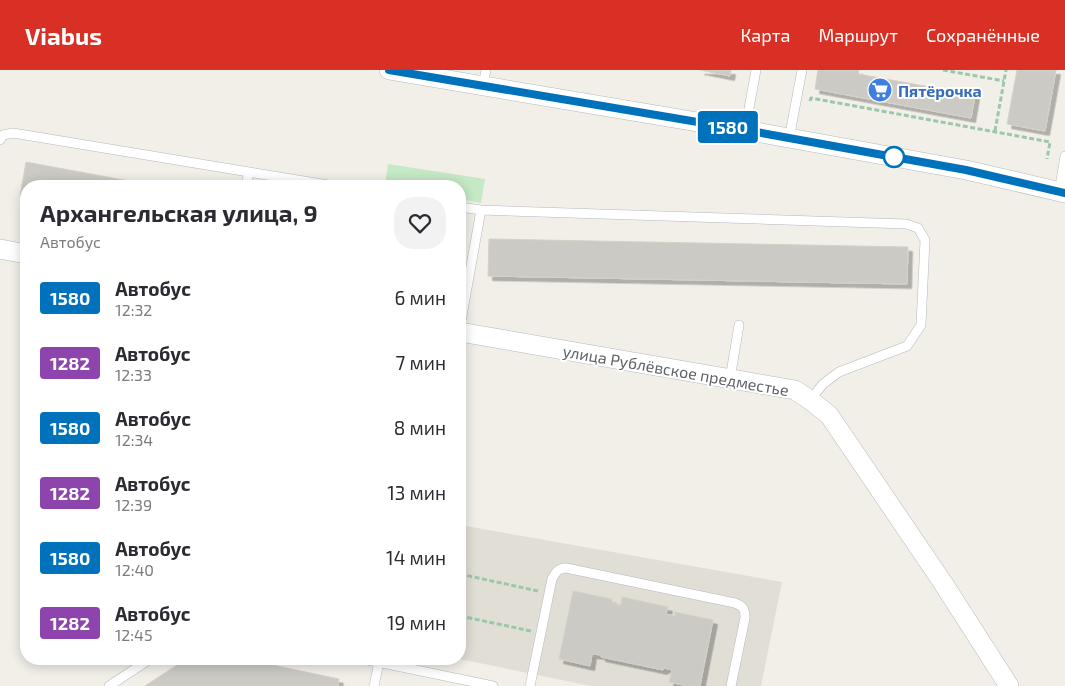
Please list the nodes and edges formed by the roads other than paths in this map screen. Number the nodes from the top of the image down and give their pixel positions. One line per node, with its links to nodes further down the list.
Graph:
1 (389, 70): 4 (street)
2 (756, 70): 5 (lane)
3 (802, 70): 6 (lane)
4 (484, 78): 5 (street)
5 (745, 130): 6 (street)
6 (789, 139): 12 (street)
7 (0, 140): 9 (lane)
8 (1065, 156): 12 (lane)
9 (249, 172): 10 (lane); 11 (lane)
10 (247, 180)
11 (298, 180)
12 (1062, 193)
13 (466, 208): 14 (lane)
14 (481, 210): 17 (lane); 21 (lane)
15 (0, 249): 16 (street)
16 (20, 253)
17 (466, 294)
18 (739, 325): 20 (lane)
19 (466, 333): 20 (street, улица Рублёвское предместье)
20 (730, 379): 21 (street, улица Рублёвское предместье)
21 (810, 400): 30 (street, улица Рублёвское предместье)
22 (141, 665): 25 (lane)
23 (378, 665): 26 (lane)
24 (393, 665): 27 (lane)
25 (109, 686)
26 (374, 686)
27 (493, 686)
28 (530, 686): 29 (lane)
29 (731, 686)
30 (1009, 686)

